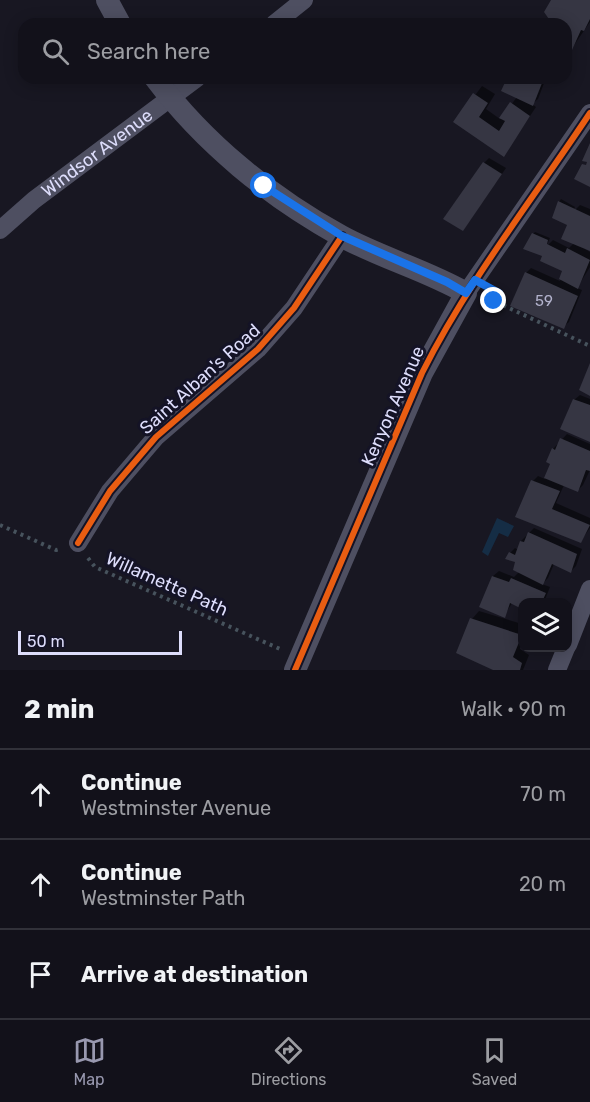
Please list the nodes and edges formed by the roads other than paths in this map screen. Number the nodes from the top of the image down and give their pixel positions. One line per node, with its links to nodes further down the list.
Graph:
1 (107, 0): 3 (street)
2 (304, 0): 4 (street)
3 (117, 18)
4 (282, 18)
5 (160, 84): 7 (street)
6 (188, 84): 7 (street, Windsor Avenue)
7 (170, 97): 9 (street, Windsor Avenue); 10 (street)
8 (590, 113): 11 (street, Kenyon Avenue)
9 (0, 230)
10 (342, 236): 11 (street); 12 (street, Saint Alban's Road)
11 (470, 286): 16 (street, Kenyon Avenue)
12 (78, 543)
13 (590, 589): 14 (street)
14 (572, 634)
15 (564, 652): 17 (street)
16 (298, 664)
17 (557, 670)

